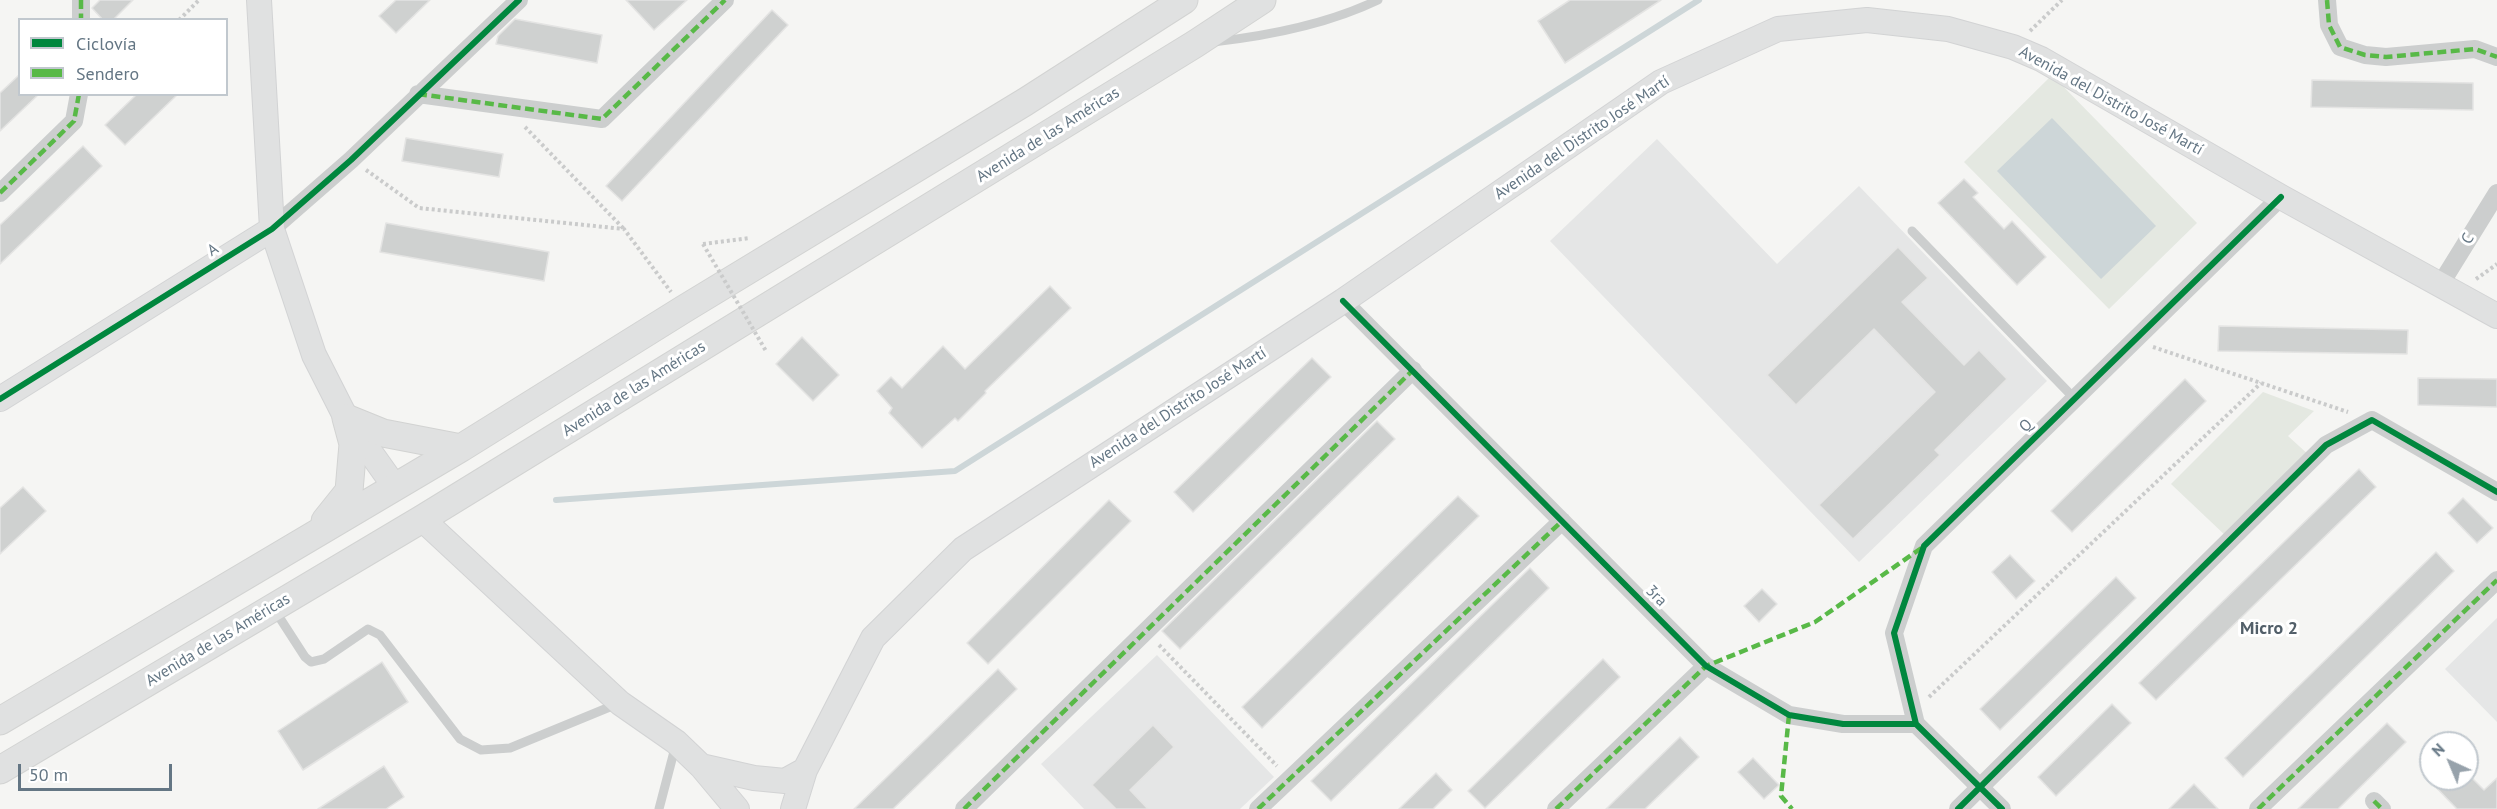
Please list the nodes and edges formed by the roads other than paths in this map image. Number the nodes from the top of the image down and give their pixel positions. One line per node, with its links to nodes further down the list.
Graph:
1 (81, 0): 9 (street)
2 (259, 0): 17 (main road)
3 (519, 0): 12 (street, A)
4 (725, 0): 12 (street)
5 (1184, 0): 26 (main road)
6 (1262, 0): 10 (main road, Avenida de las Américas)
7 (1378, 0): 10 (lane)
8 (2327, 0): 11 (street)
9 (81, 18)
10 (1195, 44): 29 (main road, Avenida de las Américas)
11 (2497, 57)
12 (418, 94): 17 (street, A)
13 (79, 96): 14 (street)
14 (0, 193)
15 (2497, 193): 19 (street, C)
16 (2281, 197): 19 (main road, Avenida del Distrito José Martí); 20 (main road, Avenida del Distrito José Martí); 23 (street, Q)
17 (272, 229): 24 (main road, A); 25 (main road)
18 (1912, 231): 23 (lane)
19 (2440, 285): 21 (main road, Avenida del Distrito José Martí)
20 (1343, 301): 22 (street, 3ra); 41 (main road, Avenida del Distrito José Martí)
21 (2497, 316)
22 (1413, 370): 30 (street, 3ra); 46 (street)
23 (2074, 398): 36 (street, Q)
24 (0, 399)
25 (346, 418): 26 (main road); 27 (main road); 31 (main road)
26 (461, 448): 27 (main road)
27 (395, 487): 29 (main road); 31 (main road)
28 (2497, 492): 42 (street)
29 (422, 519): 33 (main road, Avenida de las Américas); 35 (main road)
30 (1562, 520): 34 (street, 3ra); 47 (street)
31 (312, 537): 37 (main road)
32 (2497, 580): 51 (street)
33 (272, 607): 35 (lane); 40 (main road, Avenida de las Américas)
34 (1706, 666): 36 (street, 3ra); 48 (street)
35 (620, 703): 38 (main road)
36 (1914, 718): 42 (street)
37 (0, 721)
38 (676, 742): 39 (main road); 43 (lane)
39 (701, 766): 41 (main road); 44 (main road)
40 (0, 770)
41 (805, 770): 45 (main road, Avenida del Distrito José Martí)
42 (1980, 787): 49 (street); 50 (street)
43 (659, 809)
44 (737, 809)
45 (793, 809)
46 (964, 809)
47 (1258, 809)
48 (1556, 809)
49 (1958, 809)
50 (2002, 809)
51 (2258, 809)

